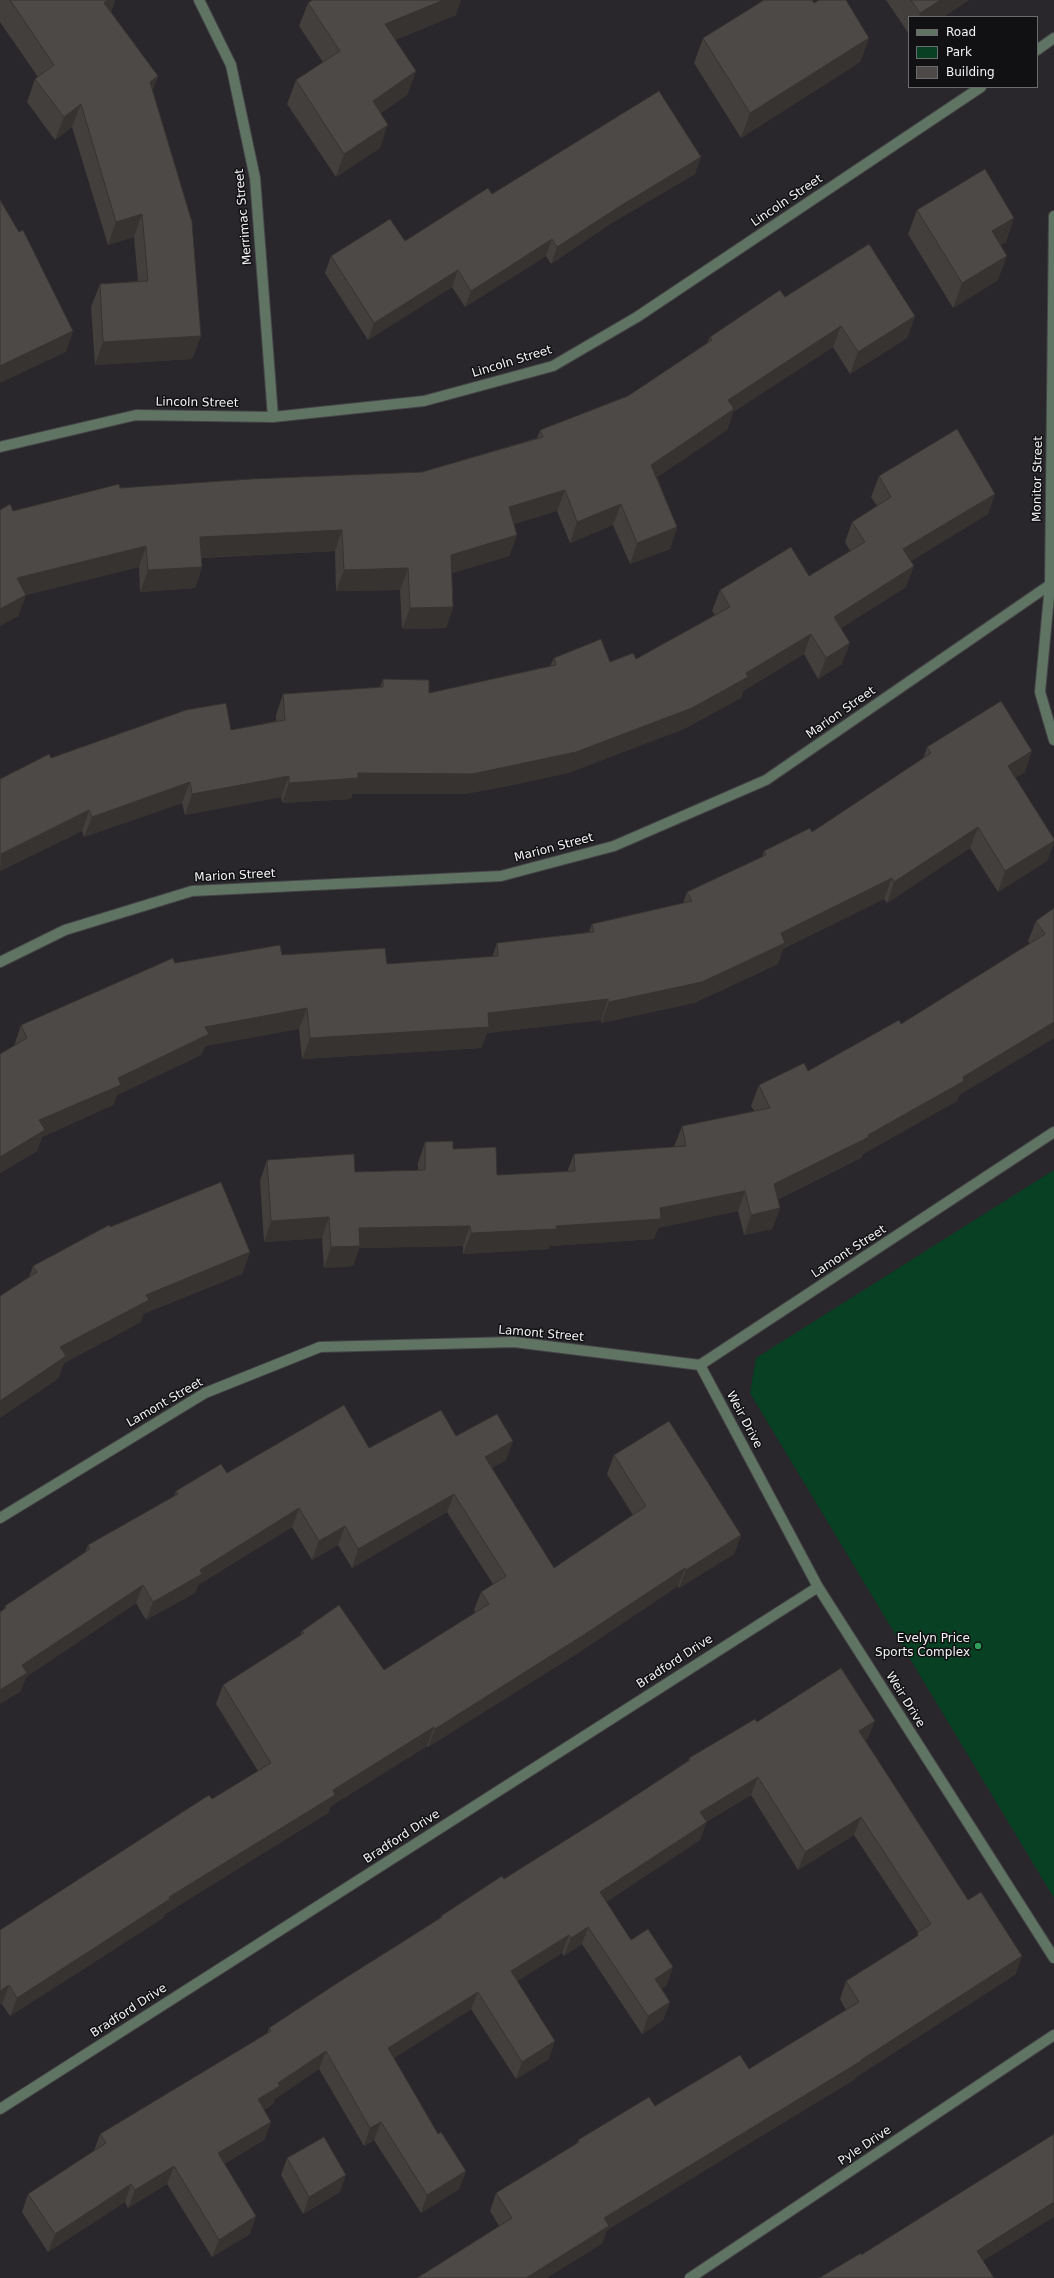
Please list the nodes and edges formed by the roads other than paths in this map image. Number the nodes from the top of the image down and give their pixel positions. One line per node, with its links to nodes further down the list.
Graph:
1 (199, 0): 6 (street, Merrimac Street)
2 (1054, 38): 3 (street)
3 (1038, 49)
4 (980, 88): 6 (street, Lincoln Street)
5 (1054, 216): 8 (street, Monitor Street)
6 (273, 417): 7 (street, Lincoln Street)
7 (0, 447)
8 (1052, 584): 9 (street, Monitor Street); 10 (street, Marion Street)
9 (1054, 740)
10 (0, 962)
11 (1054, 1132): 12 (street, Lamont Street)
12 (700, 1365): 13 (street, Lamont Street); 14 (street, Weir Drive)
13 (0, 1518)
14 (818, 1587): 15 (street, Weir Drive); 17 (street, Bradford Drive)
15 (1054, 1958)
16 (1054, 2035): 18 (street, Pyle Drive)
17 (0, 2109)
18 (690, 2278)

